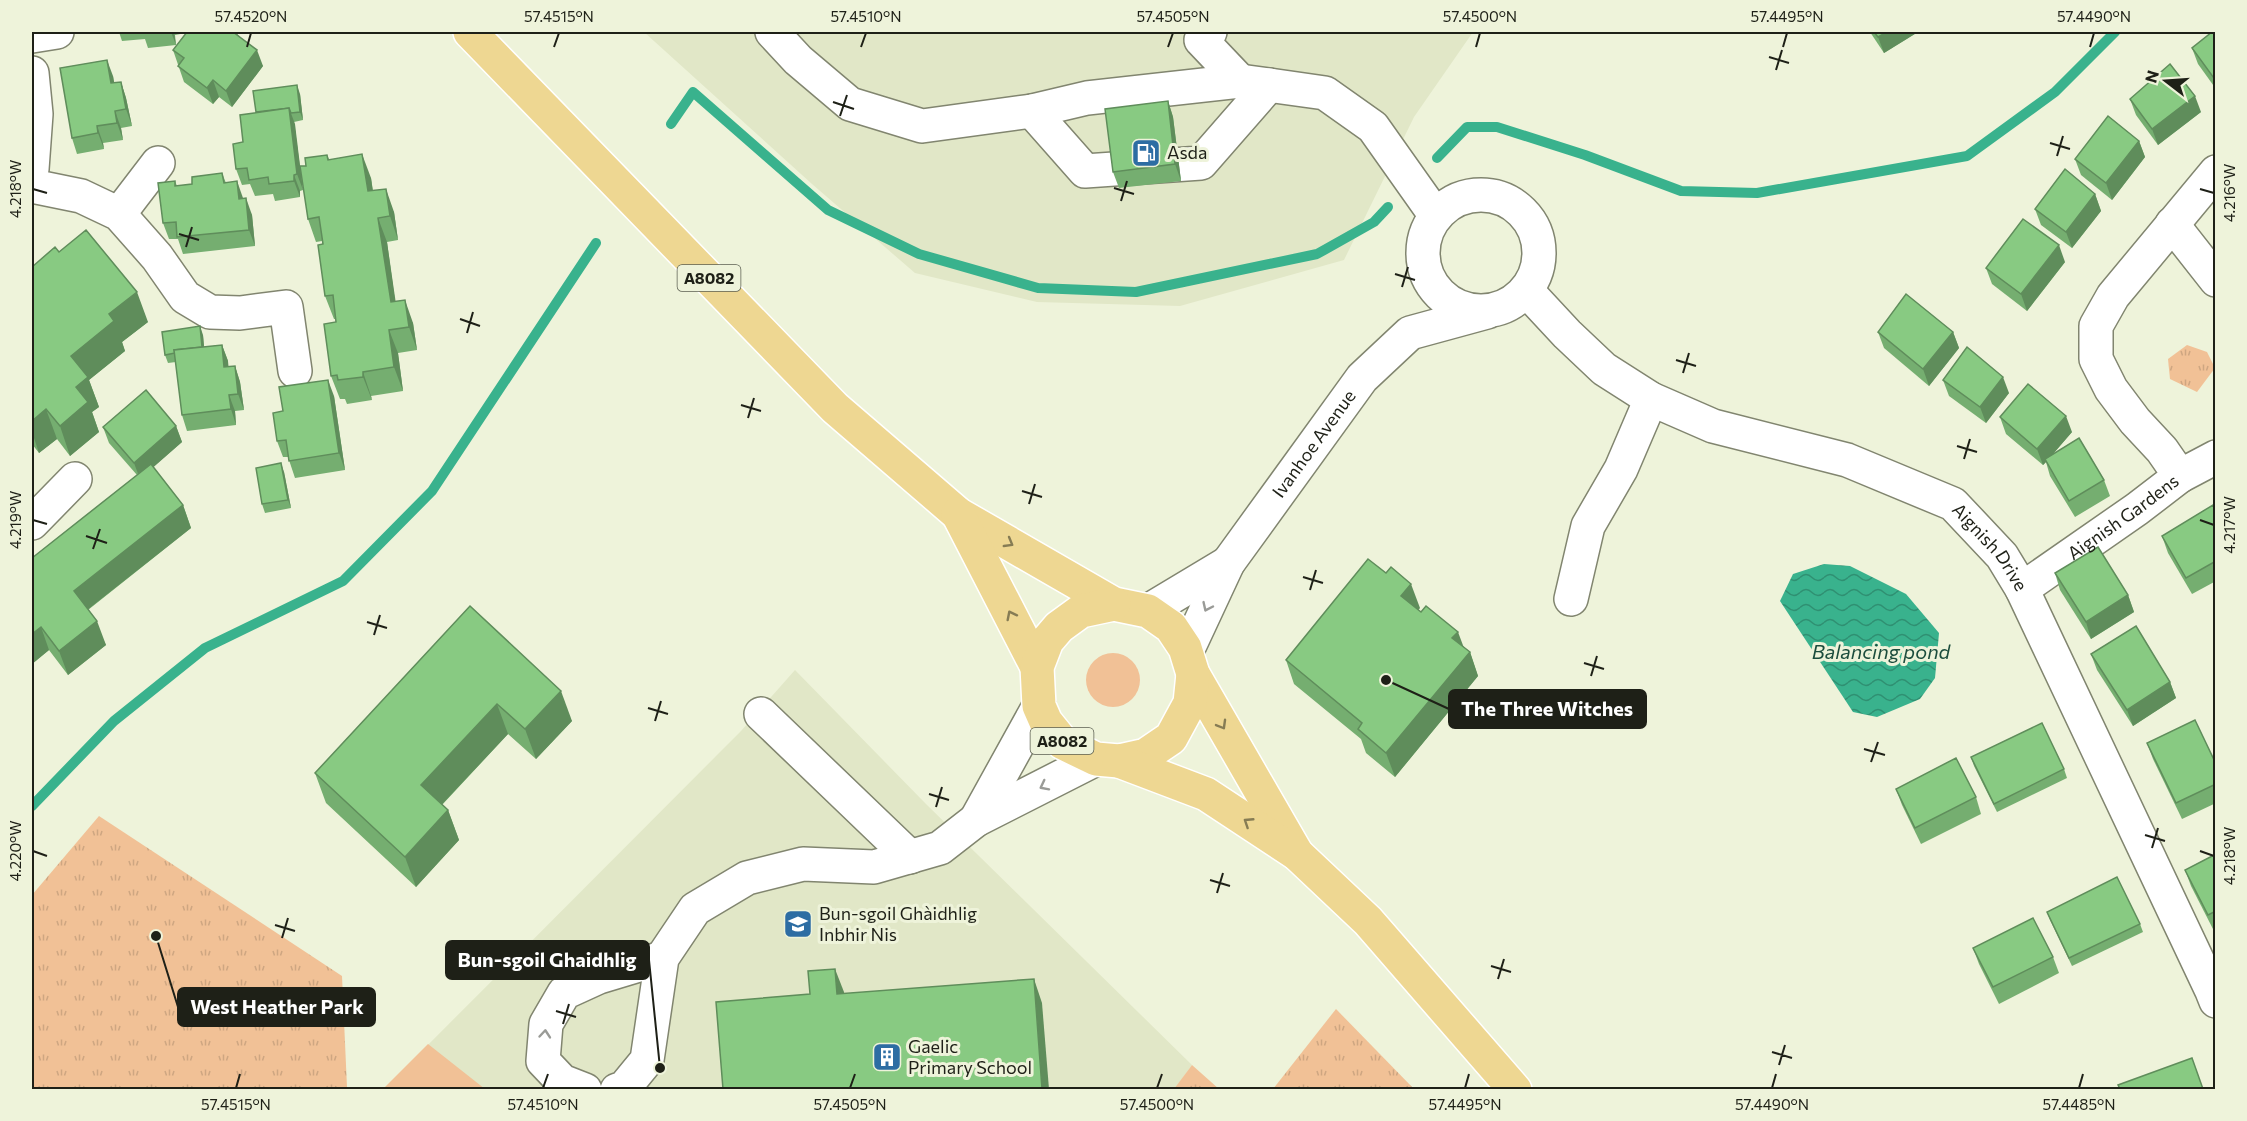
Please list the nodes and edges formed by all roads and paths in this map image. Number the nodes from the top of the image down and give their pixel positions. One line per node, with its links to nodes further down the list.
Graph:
1 (57, 32): 5 (street)
2 (471, 32): 26 (main road, A8082)
3 (772, 32): 8 (street)
4 (1210, 32): 7 (street)
5 (32, 36)
6 (32, 73): 10 (street)
7 (1255, 83): 8 (street); 8 (street); 14 (street)
8 (1032, 111)
9 (158, 163): 13 (street)
10 (32, 170)
11 (2216, 172): 15 (street, Aignish Gardens)
12 (32, 186): 13 (street)
13 (118, 214): 21 (street)
14 (1436, 216): 16 (street); 18 (street)
15 (2172, 224): 17 (street); 24 (street, Aignish Gardens)
16 (1423, 259): 19 (street); 20 (street)
17 (2216, 280)
18 (1527, 291): 19 (street); 22 (street, Aignish Drive)
19 (1487, 312): 20 (street, Ivanhoe Avenue)
20 (1410, 333): 28 (street, Ivanhoe Avenue)
21 (296, 371)
22 (1651, 399): 29 (street, Aignish Drive); 30 (street)
23 (2216, 457): 24 (street)
24 (2180, 476): 29 (street, Aignish Gardens)
25 (75, 479): 27 (street)
26 (958, 513): 31 (main road, A8082, one-way to 31); 34 (main road, A8082, one-way to 26)
27 (32, 523)
28 (1228, 563): 32 (street, Ivanhoe Avenue); 33 (street, Ivanhoe Avenue, one-way to 33)
29 (2022, 589): 42 (street, Aignish Drive)
30 (1570, 599)
31 (1114, 604): 32 (main road, A8082); 34 (main road, A8082)
32 (1148, 611): 33 (main road, A8082)
33 (1190, 663): 37 (main road, A8082); 39 (main road, A8082, one-way to 39)
34 (1037, 667): 35 (main road, A8082)
35 (1039, 706): 37 (main road, A8082); 38 (street)
36 (761, 714): 40 (street)
37 (1107, 760): 38 (street, one-way to 38); 39 (main road, A8082, one-way to 37)
38 (976, 820): 40 (street)
39 (1297, 854): 45 (main road, A8082)
40 (910, 857): 41 (street)
41 (661, 970): 43 (street, one-way to 41); 44 (street)
42 (2214, 994)
43 (585, 1089)
44 (617, 1089)
45 (1515, 1089)

